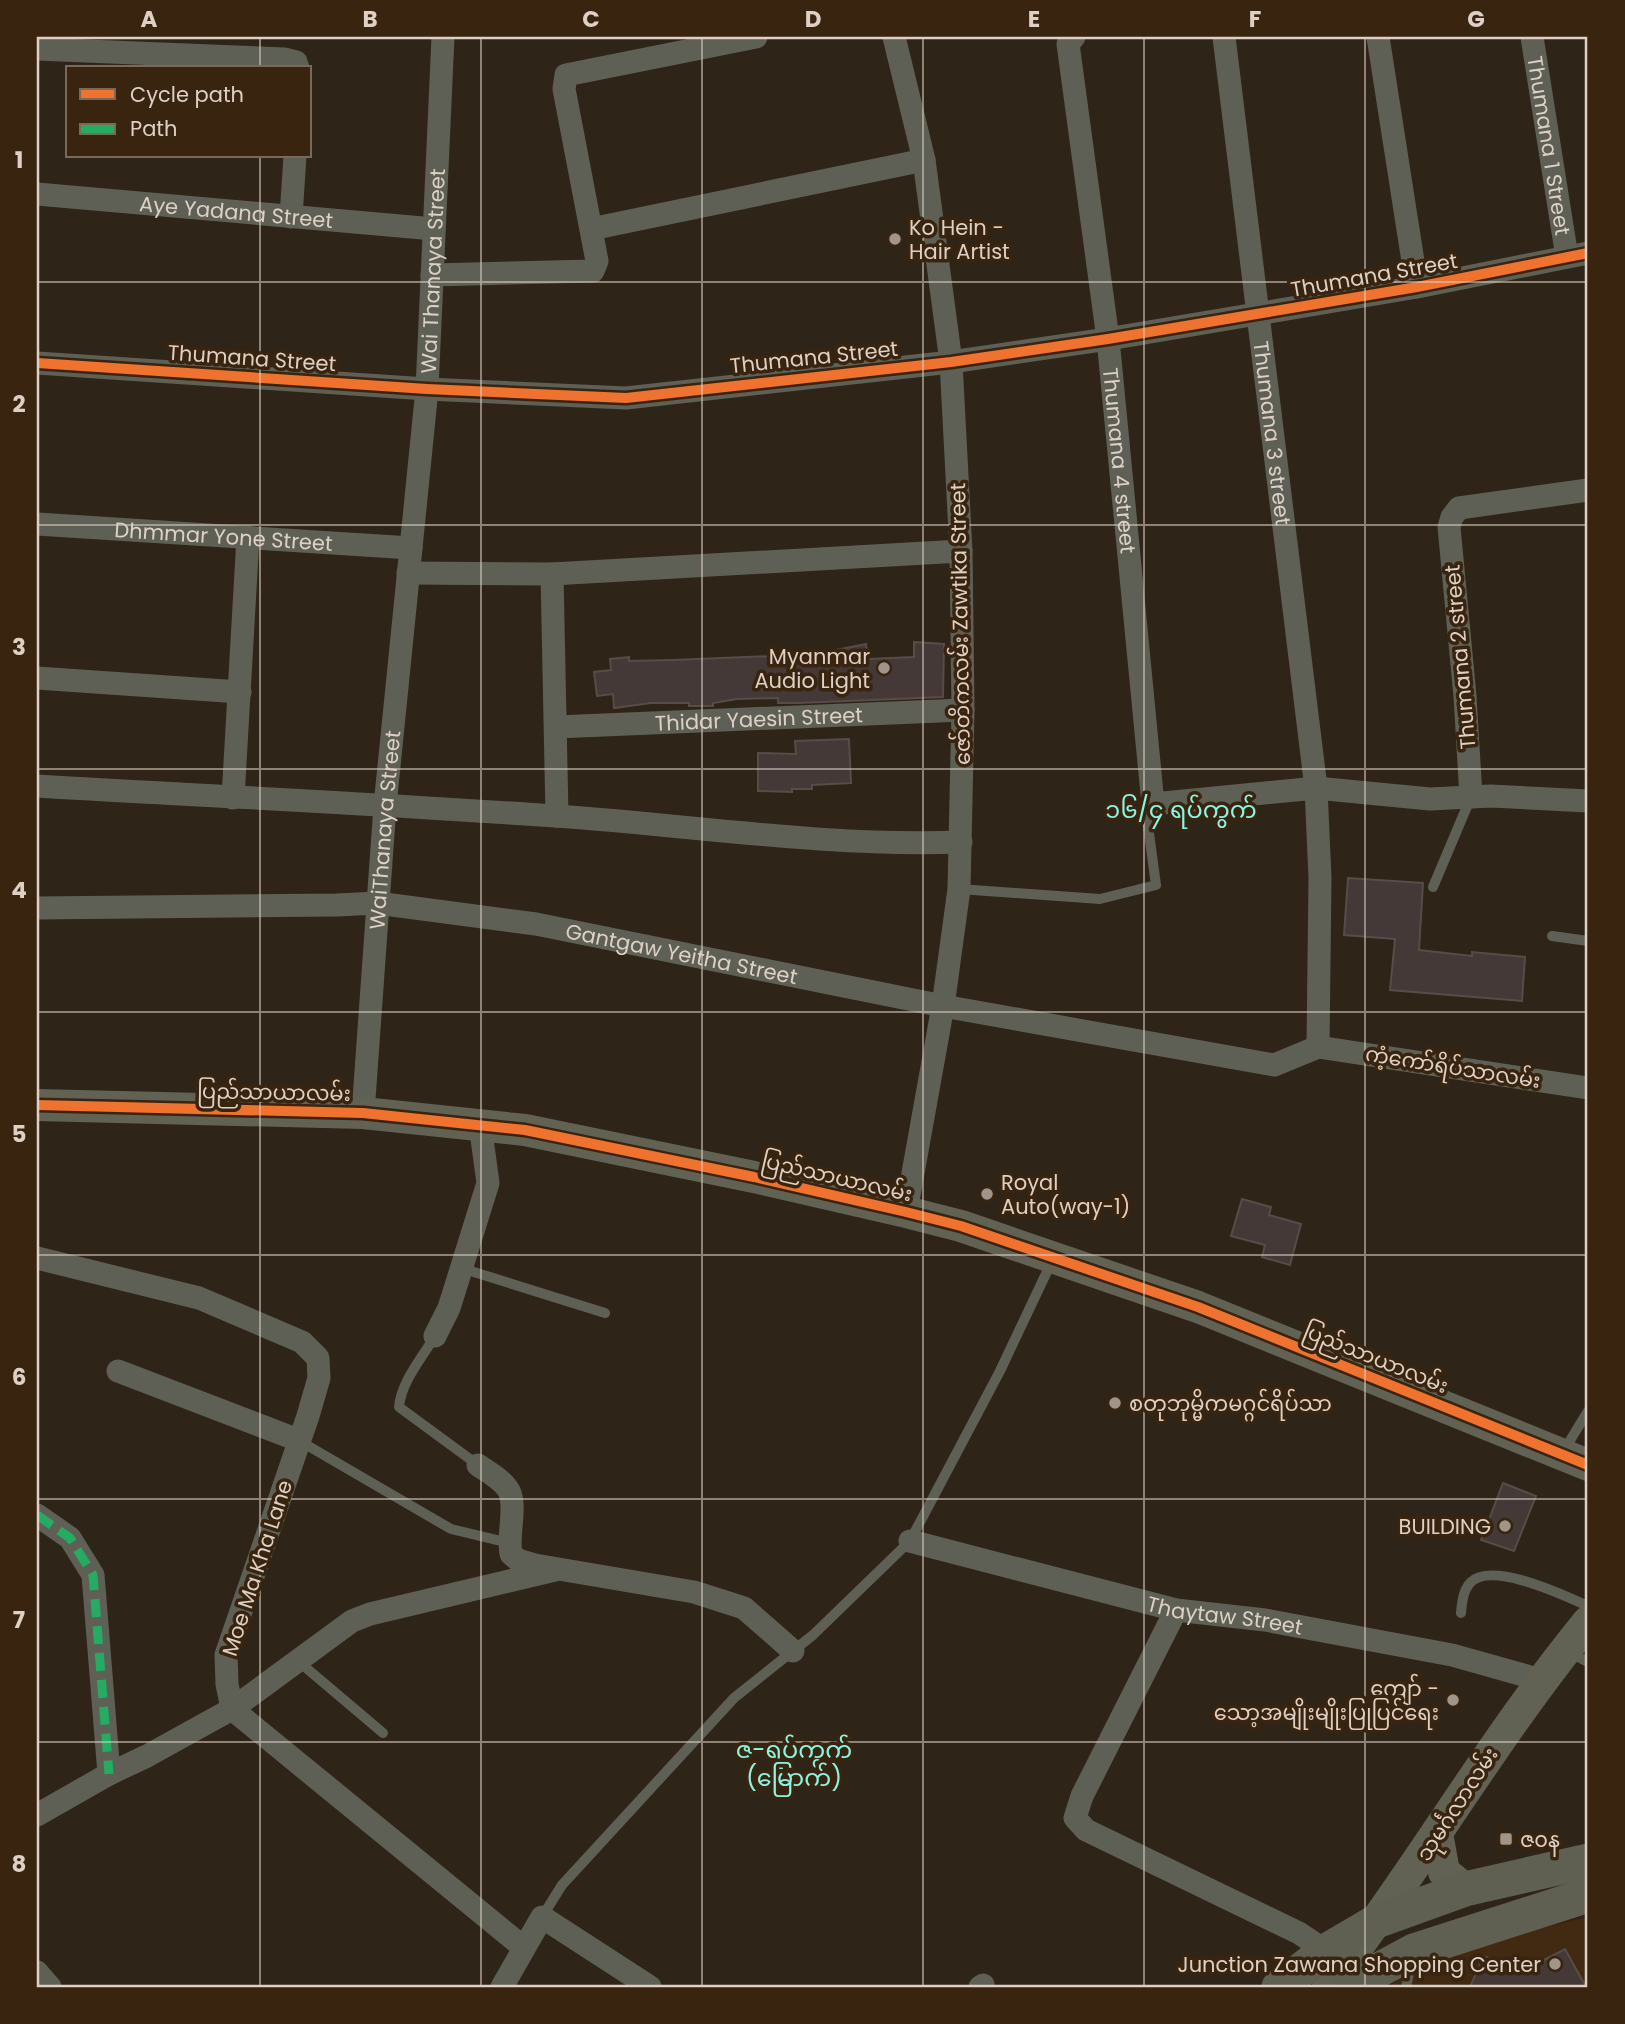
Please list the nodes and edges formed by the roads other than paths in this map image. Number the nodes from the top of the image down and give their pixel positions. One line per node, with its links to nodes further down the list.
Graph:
1 (443, 37): 14 (street, Wai Thanaya Street)
2 (756, 37): 15 (street)
3 (894, 37): 11 (street, ဇော်တိကလမ်း Zawtika Street)
4 (1074, 37): 20 (street, Thumana 4 street)
5 (1224, 37): 19 (street, Thumana 3 street)
6 (1378, 37): 18 (street)
7 (1532, 37): 16 (street, Thumana 1 Street)
8 (37, 49): 9 (street)
9 (297, 66)
10 (295, 158): 13 (street)
11 (924, 160): 15 (street); 21 (street, ဇော်တိကလမ်း Zawtika Street)
12 (37, 194): 13 (street, Aye Yadana Street)
13 (291, 217): 14 (street, Aye Yadana Street)
14 (434, 229): 17 (street, Wai Thanaya Street)
15 (591, 229): 17 (street)
16 (1578, 255): 18 (street, Thumana Street)
17 (432, 275): 23 (street, Wai Thanaya Street)
18 (1417, 287): 19 (street, Thumana Street)
19 (1256, 316): 20 (street, Thumana Street); 36 (street, Thumana 3 street)
20 (1108, 339): 21 (street, Thumana Street); 40 (street, Thumana 4 street)
21 (951, 362): 23 (street, Thumana Street); 28 (street, ဇော်တိကလမ်း Zawtika Street)
22 (37, 363): 23 (street, Thumana Street)
23 (427, 389): 27 (street, Wai Thanaya Street)
24 (1588, 490): 37 (street, Thumana 2 street)
25 (37, 524): 26 (street, Dhmmar Yone Street)
26 (248, 537): 27 (street, Dhmmar Yone Street); 32 (street)
27 (411, 548): 29 (street, WaiThanaya Street)
28 (961, 551): 30 (street); 33 (street, ဇော်တိကလမ်း Zawtika Street)
29 (408, 573): 30 (street); 41 (street, WaiThanaya Street)
30 (552, 574): 34 (street)
31 (37, 678): 32 (street)
32 (240, 692): 38 (street)
33 (963, 709): 34 (street, Thidar Yaesin Street); 43 (street, ဇော်တိကလမ်း Zawtika Street)
34 (556, 727): 42 (street)
35 (37, 786): 38 (street)
36 (1316, 788): 37 (street); 40 (street); 51 (street, Thumana 3 street)
37 (1471, 797): 39 (street); 44 (lane)
38 (233, 798): 41 (street)
39 (1588, 801)
40 (1153, 804): 45 (lane)
41 (384, 806): 42 (street); 46 (street, WaiThanaya Street)
42 (557, 816): 43 (street)
43 (961, 842): 45 (street, ဇော်တိကလမ်း Zawtika Street)
44 (1433, 887)
45 (959, 889): 50 (street, ဇော်တိကလမ်း Zawtika Street)
46 (377, 903): 47 (street, Gantgaw Yeitha Street); 50 (street, Gantgaw Yeitha Street); 54 (street, WaiThanaya Street)
47 (37, 908)
48 (1552, 936): 49 (lane)
49 (1588, 942)
50 (943, 1006): 51 (street, Gantgaw Yeitha Street); 56 (street, ဇော်တိကလမ်း Zawtika Street)
51 (1318, 1047): 52 (street, ကံ့ကော်ရိပ်သာလမ်း)
52 (1588, 1088)
53 (37, 1105): 54 (street, ပြည်သာယာလမ်း)
54 (363, 1113): 55 (street, ပြည်သာယာလမ်း)
55 (480, 1124): 56 (street, ပြည်သာယာလမ်း); 59 (street)
56 (906, 1212): 58 (street, ပြည်သာယာလမ်း)
57 (37, 1258): 64 (street, Moe Ma Kha Lane)
58 (1054, 1258): 65 (street, ပြည်သာယာလမ်း); 68 (lane)
59 (461, 1268): 60 (lane); 61 (street)
60 (605, 1313)
61 (435, 1336): 66 (lane)
62 (118, 1371): 64 (street)
63 (1588, 1411): 65 (lane)
64 (298, 1440): 69 (lane); 79 (street, Moe Ma Kha Lane)
65 (1575, 1460)
66 (478, 1465): 69 (street)
67 (37, 1515): 81 (street)
68 (910, 1541): 72 (street, Thaytaw Street); 75 (lane)
69 (509, 1543): 70 (street)
70 (555, 1570): 75 (street); 77 (street)
71 (1588, 1606): 73 (lane)
72 (1176, 1610): 78 (street, Thaytaw Street); 93 (street)
73 (1461, 1613)
74 (1588, 1622): 76 (street, သုမင်္ဂလာလမ်း)
75 (793, 1651): 89 (lane)
76 (1577, 1656): 78 (street, သုမင်္ဂလာလမ်း)
77 (298, 1661): 79 (street); 80 (lane)
78 (1541, 1680): 83 (street, သုမင်္ဂလာလမ်း)
79 (232, 1709): 81 (street); 92 (street)
80 (383, 1733)
81 (109, 1774): 82 (street)
82 (37, 1815)
83 (1437, 1833): 85 (street, သုမင်္ဂလာလမ်း); 86 (street)
84 (1588, 1861): 86 (main road)
85 (1414, 1869): 88 (street); 90 (street, သုမင်္ဂလာလမ်း)
86 (1465, 1889): 88 (main road)
87 (1588, 1895): 91 (main road)
88 (1416, 1907): 90 (main road); 91 (street)
89 (542, 1917): 92 (street); 99 (street)
90 (1379, 1920): 93 (main road); 100 (street, သုမင်္ဂလာလမ်း)
91 (1449, 1940): 94 (main road)
92 (523, 1947): 98 (street)
93 (1326, 1951): 96 (main road)
94 (1414, 1951): 101 (main road); 102 (lane)
95 (37, 1972): 97 (street)
96 (1291, 1984)
97 (50, 1987)
98 (502, 1987)
99 (650, 1987)
100 (1328, 1987)
101 (1347, 1987)
102 (1406, 1987)

